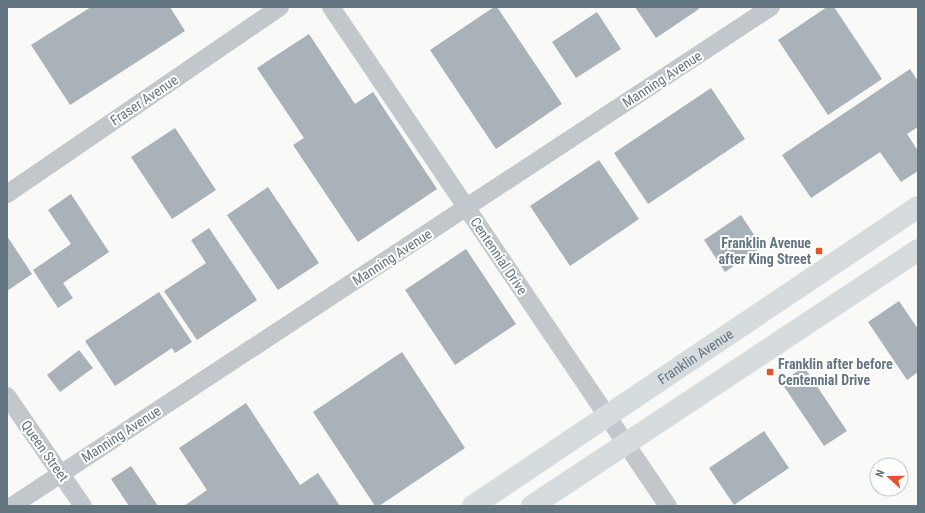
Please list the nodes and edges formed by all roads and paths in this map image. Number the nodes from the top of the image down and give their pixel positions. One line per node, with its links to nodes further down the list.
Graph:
1 (280, 7): 4 (street, Fraser Avenue)
2 (331, 7): 6 (street, Centennial Drive)
3 (771, 7): 6 (street, Manning Avenue)
4 (7, 194)
5 (918, 207): 9 (main road, Franklin Avenue)
6 (466, 208): 9 (street, Centennial Drive); 11 (street, Manning Avenue)
7 (918, 250): 10 (main road)
8 (7, 396): 11 (street, Queen Street)
9 (608, 417): 10 (street, Centennial Drive); 14 (main road, Franklin Avenue)
10 (625, 444): 15 (main road); 16 (street, Centennial Drive)
11 (61, 474): 12 (street, Manning Avenue); 13 (street, Queen Street)
12 (12, 506)
13 (83, 506)
14 (473, 506)
15 (532, 506)
16 (668, 506)

